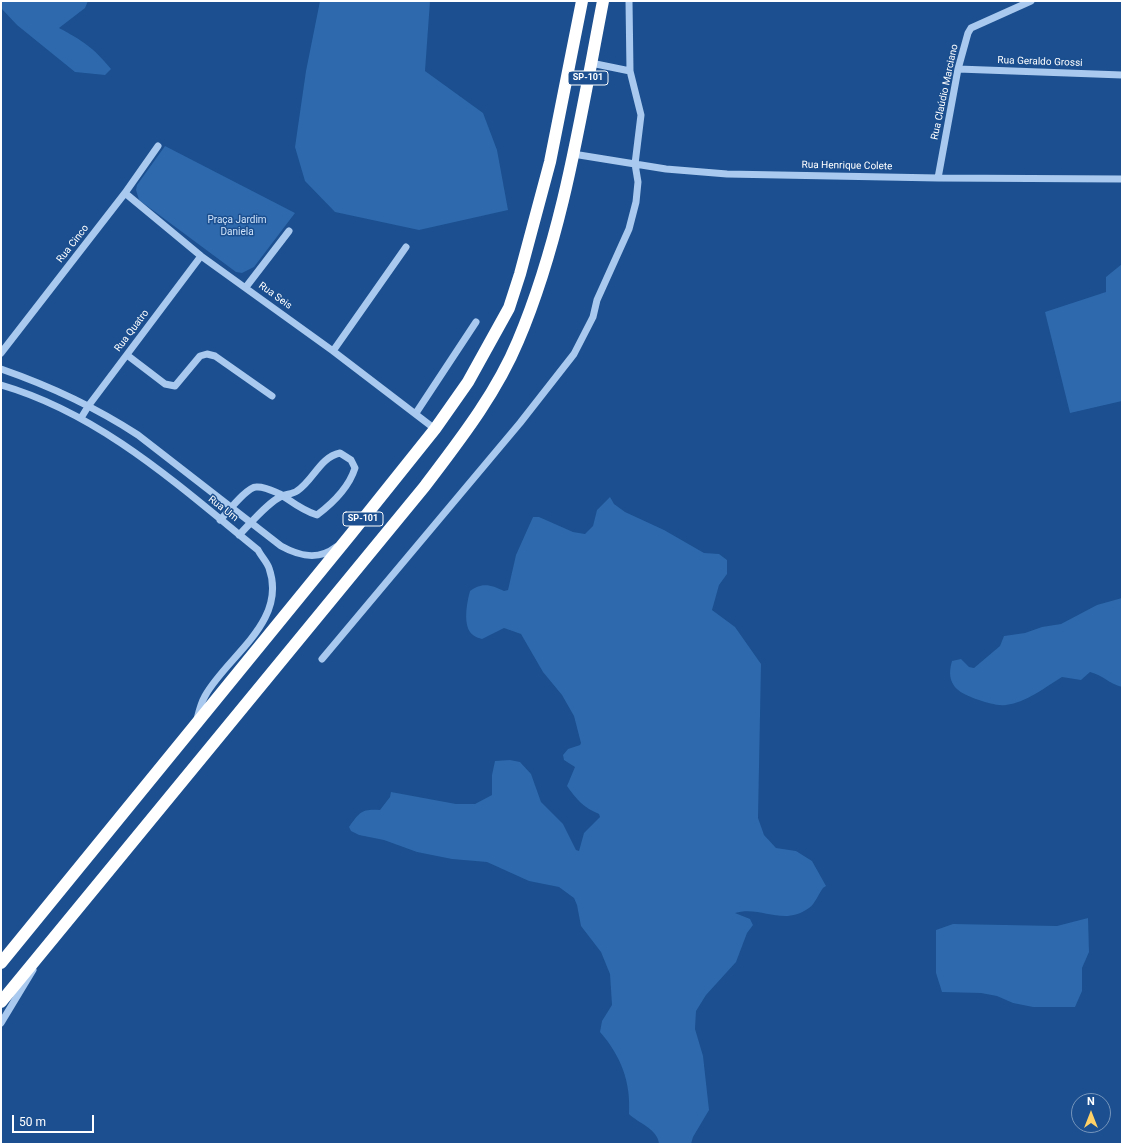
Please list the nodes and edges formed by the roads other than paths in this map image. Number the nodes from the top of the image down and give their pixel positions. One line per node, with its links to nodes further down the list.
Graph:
1 (582, 1): 29 (highway, SP-101)
2 (604, 1): 5 (highway, SP-101)
3 (630, 1): 7 (street)
4 (1031, 1): 6 (street, Rua Claúdio Marciano)
5 (591, 63): 7 (street); 10 (highway, SP-101)
6 (958, 70): 8 (street, Rua Geraldo Grossi); 12 (street, Rua Claúdio Marciano)
7 (630, 71): 11 (street)
8 (1122, 76)
9 (158, 146): 14 (street, Rua Cinco)
10 (572, 154): 11 (street, Rua Henrique Colete); 38 (highway, SP-101)
11 (635, 164): 12 (street, Rua Henrique Colete); 36 (street)
12 (938, 178): 13 (street, Rua Henrique Colete)
13 (1122, 179)
14 (125, 193): 17 (street, Rua Seis); 21 (street, Rua Cinco)
15 (289, 231): 18 (street)
16 (406, 247): 20 (street)
17 (201, 256): 18 (street, Rua Seis); 22 (street, Rua Quatro)
18 (246, 287): 20 (street, Rua Seis)
19 (476, 322): 27 (street)
20 (333, 351): 27 (street, Rua Seis)
21 (1, 354)
22 (127, 354): 25 (street); 26 (street, Rua Quatro)
23 (1, 369): 26 (street)
24 (1, 385): 28 (street, Rua Um)
25 (272, 396)
26 (88, 405): 28 (street, Rua Quatro); 31 (street)
27 (416, 413): 29 (street, Rua Seis)
28 (81, 418): 32 (street, Rua Um)
29 (435, 429): 34 (highway, SP-101)
30 (283, 496): 30 (street); 31 (street); 33 (street)
31 (232, 508): 32 (street); 33 (street)
32 (220, 520): 35 (street, Rua Um)
33 (251, 522): 34 (street); 35 (street)
34 (351, 534): 37 (highway, SP-101)
35 (240, 535): 37 (street, Rua Um)
36 (322, 659)
37 (196, 725): 39 (highway, SP-101)
38 (51, 942): 40 (highway, SP-101); 41 (street)
39 (1, 963)
40 (1, 1002)
41 (1, 1023)

